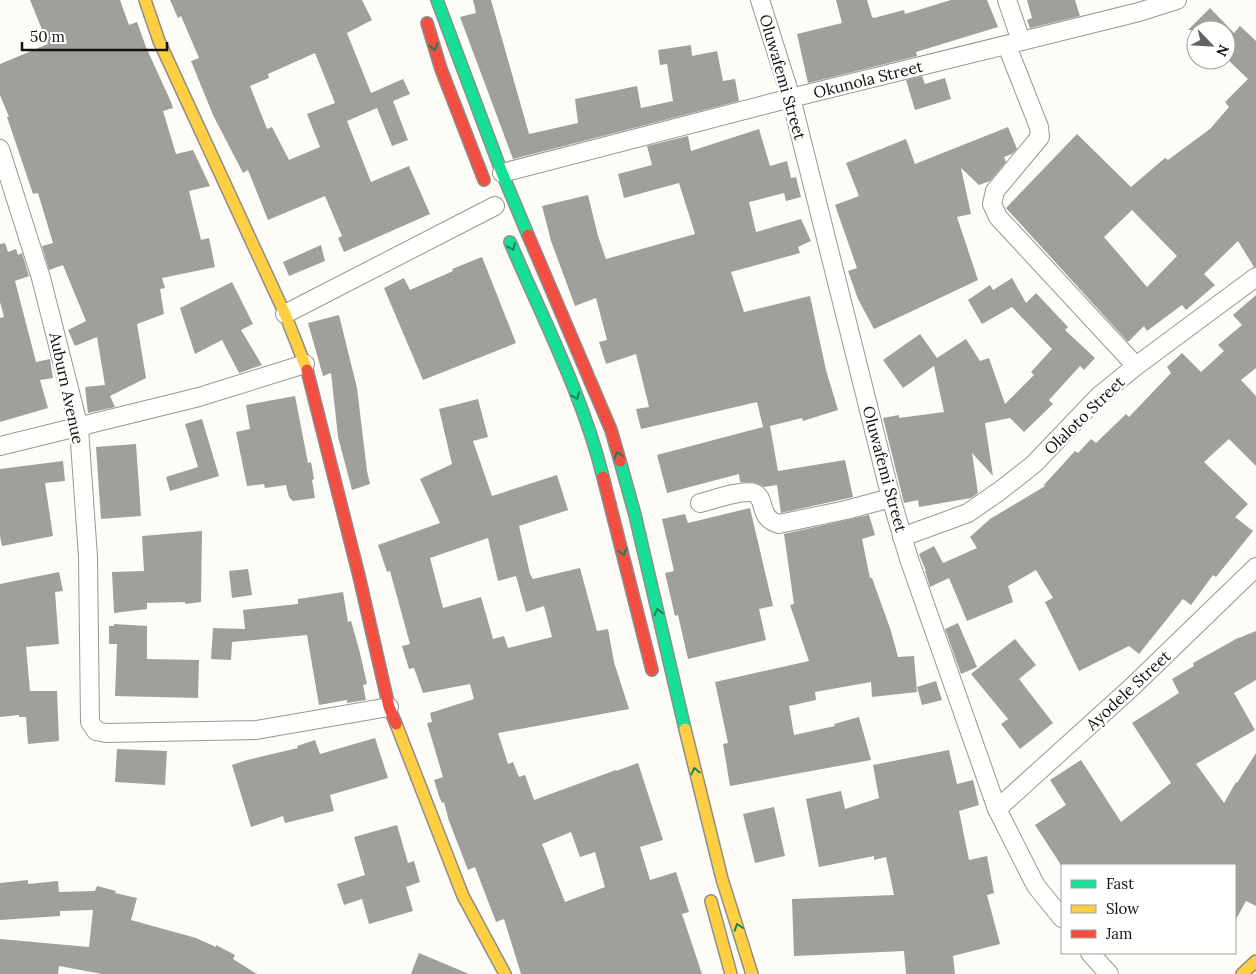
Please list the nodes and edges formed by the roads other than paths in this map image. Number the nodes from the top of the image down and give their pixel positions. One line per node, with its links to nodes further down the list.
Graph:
1 (144, 0): 14 (main road)
2 (437, 0): 10 (main road)
3 (760, 0): 8 (street, Oluwafemi Street)
4 (1007, 0): 7 (street)
5 (1177, 0): 7 (street, Okunola Street)
6 (422, 9): 11 (main road, one-way to 11)
7 (1014, 44): 8 (street, Okunola Street); 18 (street)
8 (790, 98): 10 (street, Okunola Street); 21 (street, Oluwafemi Street)
9 (0, 149): 19 (street, Auburn Avenue)
10 (502, 174): 15 (main road)
11 (494, 202): 14 (street)
12 (507, 233): 16 (main road, one-way to 16)
13 (1256, 276): 18 (street, Olaloto Street)
14 (284, 314): 17 (main road)
15 (571, 333): 16 (main road); 34 (main road, one-way to 15)
16 (552, 341): 25 (main road, one-way to 25)
17 (305, 364): 19 (street); 26 (main road)
18 (1136, 366): 23 (street, Olaloto Street)
19 (79, 428): 20 (street); 26 (street, Auburn Avenue)
20 (0, 446)
21 (891, 498): 22 (street); 23 (street, Oluwafemi Street)
22 (700, 503)
23 (902, 537): 27 (street, Oluwafemi Street)
24 (1256, 567): 27 (street, Ayodele Street)
25 (655, 680)
26 (389, 707): 32 (main road)
27 (997, 809): 29 (street, Oluwafemi Street)
28 (708, 888): 33 (main road)
29 (1061, 917)
30 (1091, 954): 35 (street)
31 (1256, 960): 36 (main road)
32 (505, 974)
33 (731, 974)
34 (752, 974)
35 (1110, 974)
36 (1242, 974)

